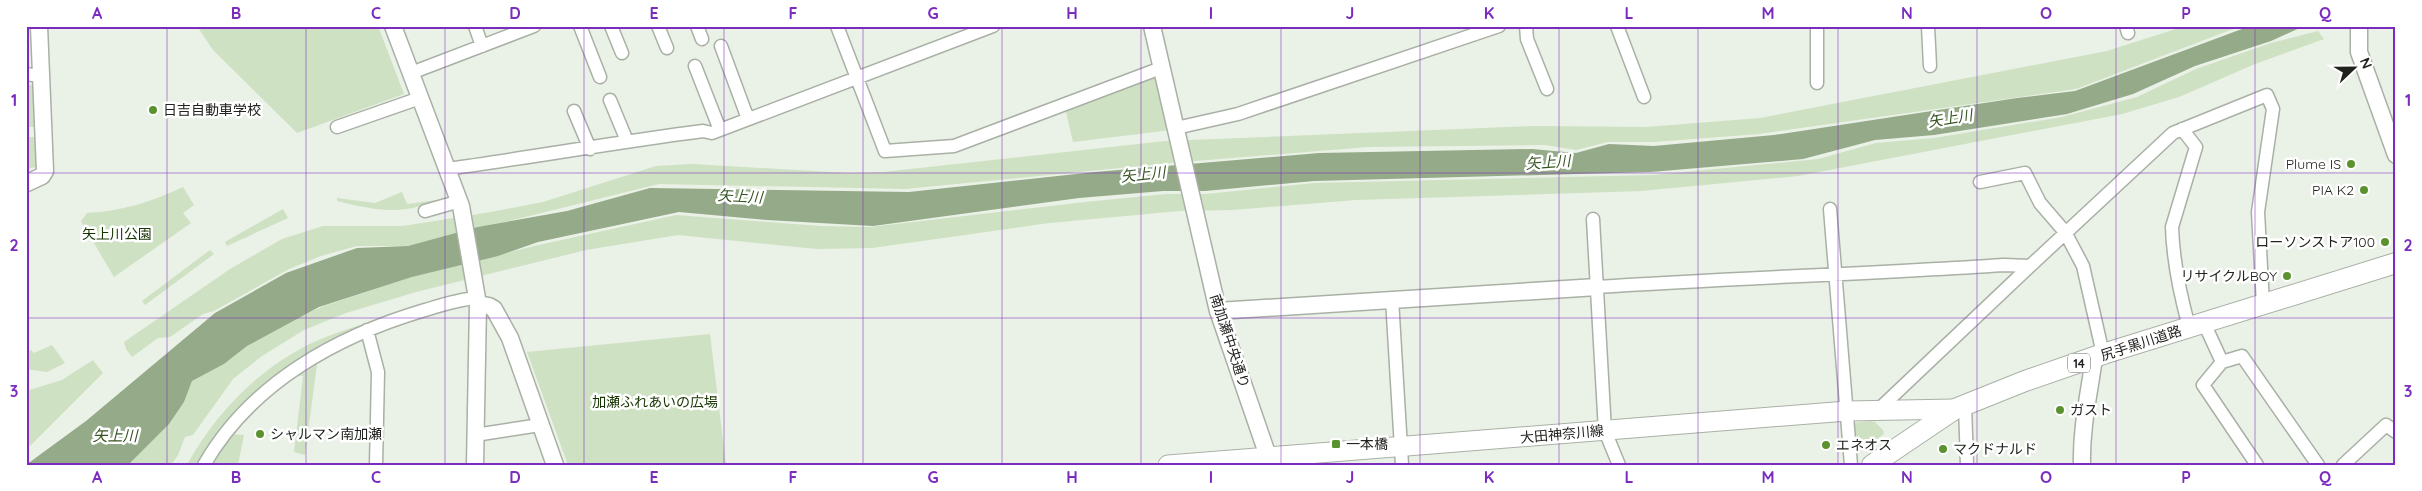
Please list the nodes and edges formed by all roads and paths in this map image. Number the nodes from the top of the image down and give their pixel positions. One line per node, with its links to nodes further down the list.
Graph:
1 (39, 26): 27 (street)
2 (393, 26): 26 (street)
3 (475, 26): 19 (street)
4 (534, 26): 19 (street)
5 (580, 26): 28 (street)
6 (612, 26): 22 (street)
7 (658, 26): 21 (street)
8 (697, 26): 18 (street)
9 (837, 26): 29 (street)
10 (993, 26): 29 (street)
11 (1152, 26): 25 (street, 南加瀬中央通り)
12 (1499, 26): 40 (street)
13 (1526, 26): 31 (street)
14 (1616, 26): 32 (street)
15 (1817, 26): 30 (street)
16 (1928, 26): 24 (street)
17 (2359, 26): 43 (street)
18 (702, 39)
19 (482, 46): 26 (street)
20 (722, 46): 36 (street)
21 (667, 48)
22 (622, 53)
23 (695, 66): 39 (street)
24 (1930, 66)
25 (1161, 68): 29 (street); 40 (street, 南加瀬中央通り)
26 (411, 73): 33 (street)
27 (33, 75): 45 (street)
28 (600, 77)
29 (856, 78): 36 (street)
30 (1817, 84)
31 (1547, 89)
32 (1644, 97)
33 (420, 98): 37 (street); 44 (street)
34 (610, 100): 41 (street)
35 (574, 111): 42 (street)
36 (748, 119): 39 (street)
37 (337, 127)
38 (2182, 129): 51 (street); 58 (street); 60 (street)
39 (720, 130): 41 (street)
40 (1178, 133): 59 (street, 南加瀬中央通り)
41 (627, 141): 42 (street)
42 (590, 149): 44 (street)
43 (2396, 155)
44 (447, 169): 47 (street)
45 (27, 182)
46 (1980, 182): 51 (street)
47 (460, 204): 49 (street); 56 (street)
48 (1830, 209): 54 (street)
49 (425, 212)
50 (1593, 219): 55 (street)
51 (2065, 232): 53 (street); 62 (street)
52 (2396, 263): 58 (main road, 尻手黒川道路 / 14)
53 (2030, 266): 54 (street); 65 (street)
54 (1836, 276): 55 (street); 66 (street)
55 (1597, 287): 57 (street); 68 (street)
56 (477, 297): 61 (street); 67 (street); 70 (street)
57 (1392, 299): 59 (street); 71 (street)
58 (2263, 304): 60 (main road, 尻手黒川道路 / 14)
59 (1218, 311): 72 (street, 南加瀬中央通り)
60 (2197, 325): 62 (main road, 尻手黒川道路 / 14); 63 (street)
61 (367, 330): 73 (street); 74 (street)
62 (2098, 356): 64 (main road, 尻手黒川道路 / 14); 82 (street)
63 (2222, 362): 83 (street); 84 (street)
64 (1960, 407): 65 (main road, 大田神奈川線); 80 (main road, 尻手黒川道路 / 14); 81 (street)
65 (1878, 410): 66 (main road, 大田神奈川線)
66 (1847, 412): 68 (main road, 大田神奈川線); 79 (street)
67 (540, 425): 70 (street); 76 (street)
68 (1605, 431): 71 (main road, 大田神奈川線); 78 (street)
69 (2396, 432): 85 (street)
70 (475, 435): 75 (street)
71 (1402, 456): 72 (main road, 大田神奈川線)
72 (1270, 460): 77 (main road, 大田神奈川線)
73 (204, 465)
74 (376, 465)
75 (475, 465)
76 (555, 465)
77 (1168, 465)
78 (1619, 465)
79 (1851, 465)
80 (1872, 465)
81 (1966, 465)
82 (2082, 465)
83 (2257, 465)
84 (2318, 465)
85 (2343, 465)

